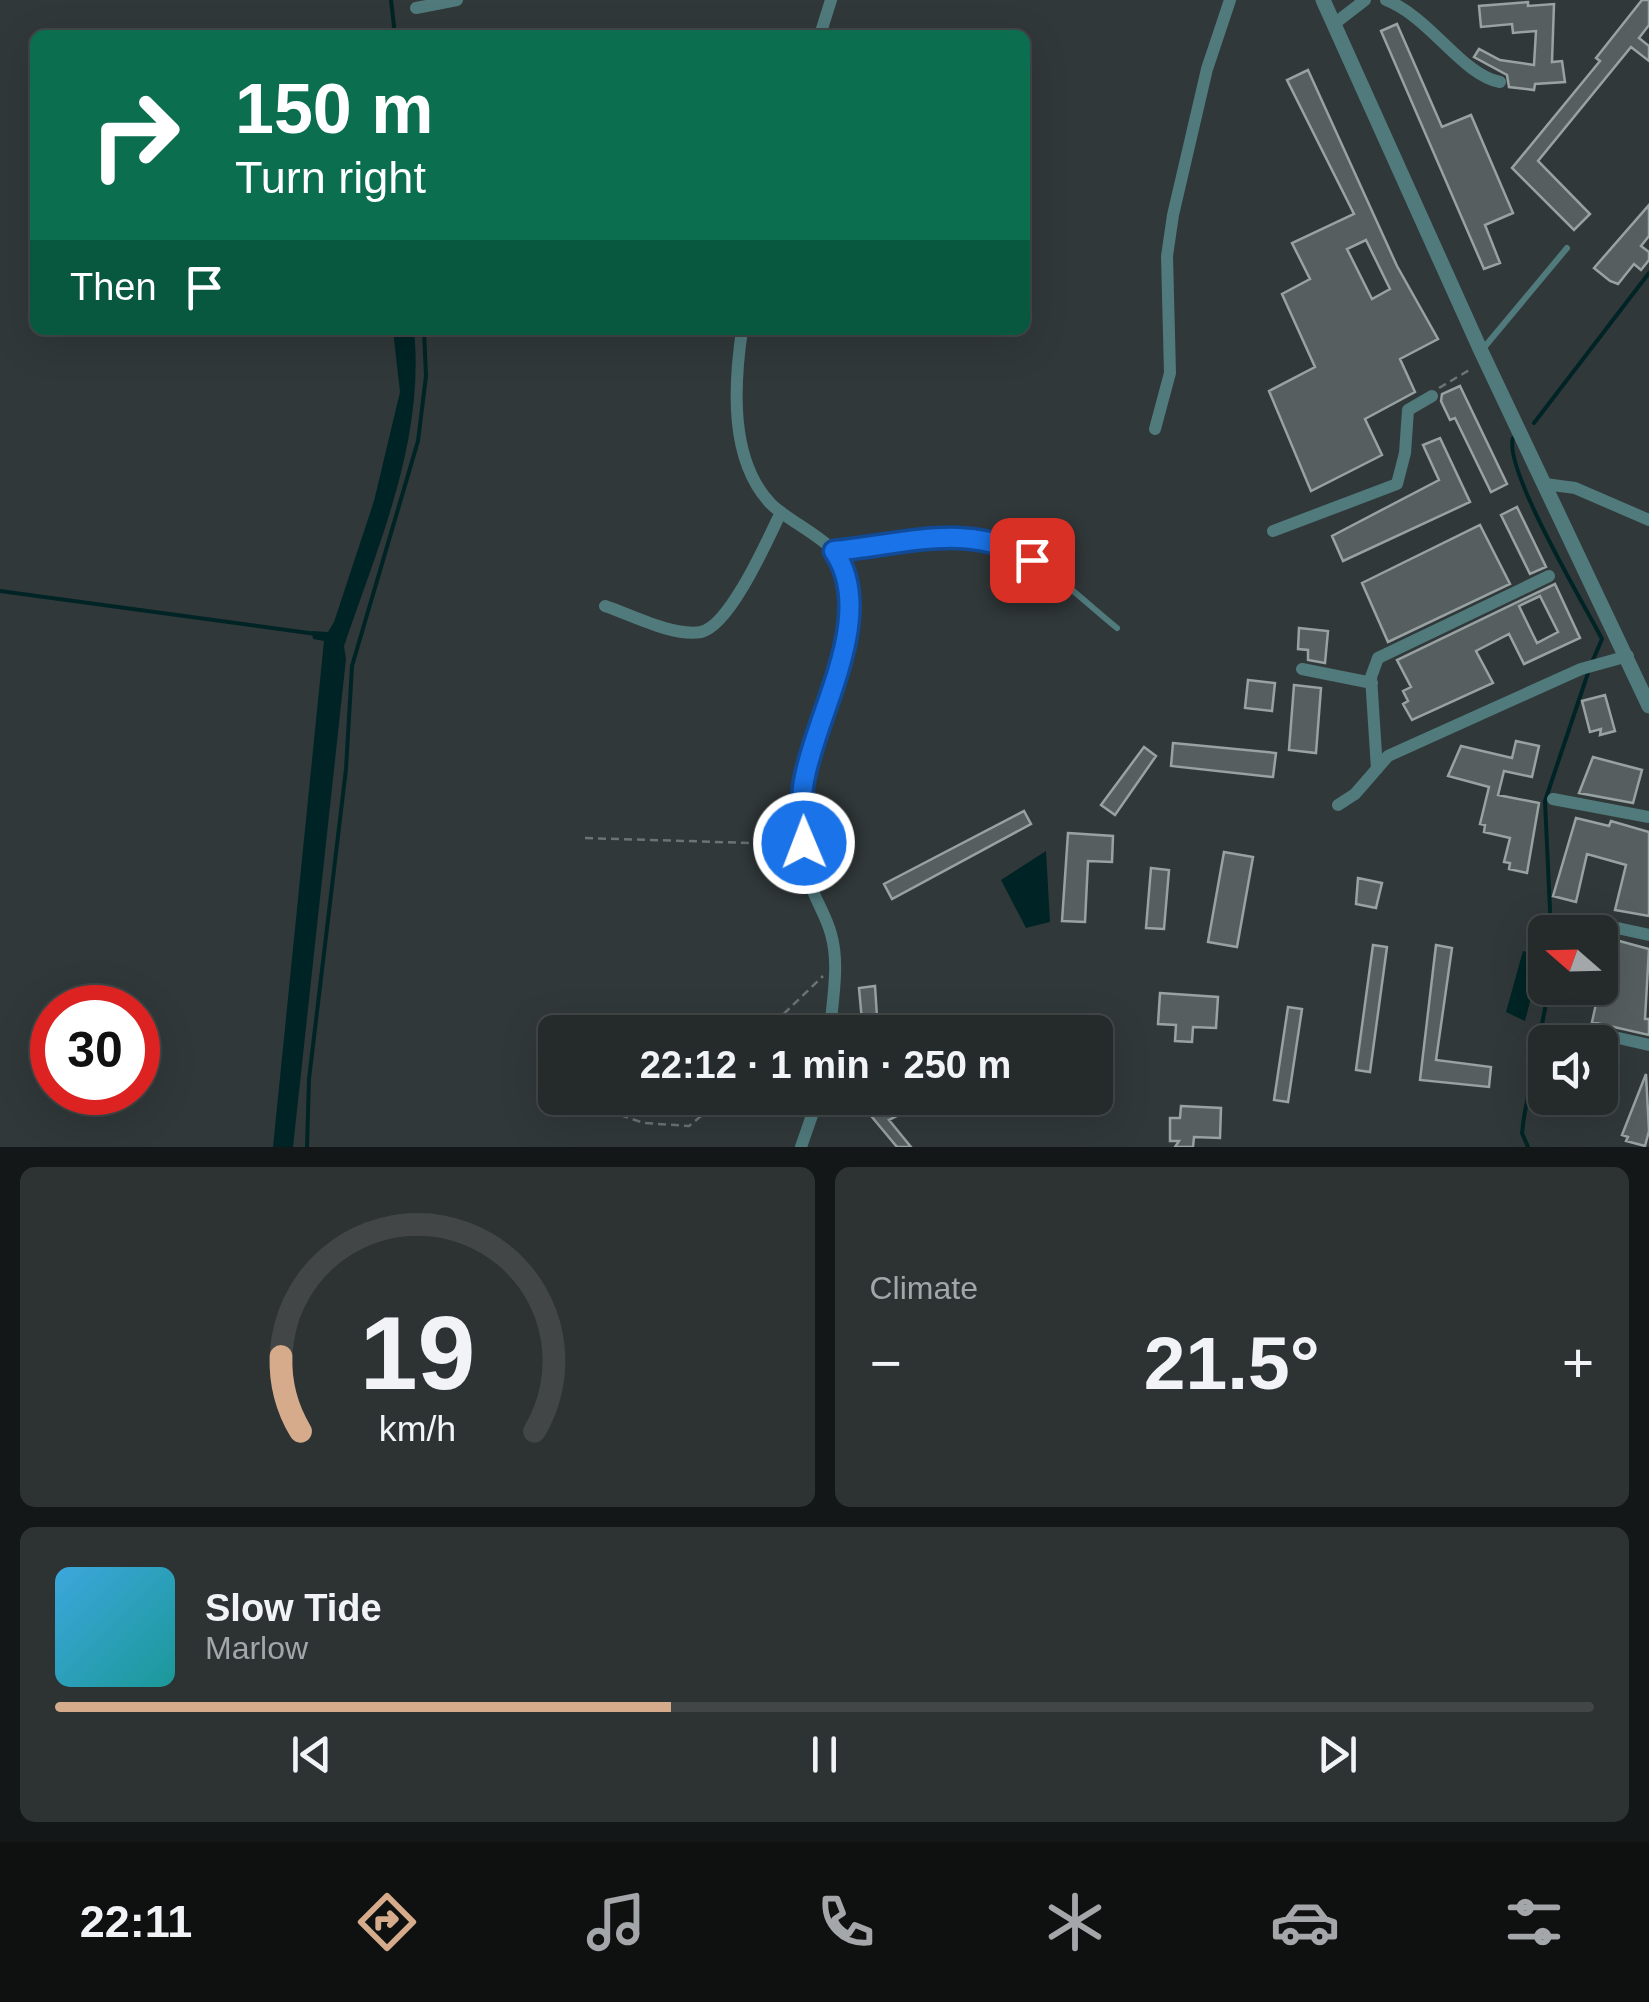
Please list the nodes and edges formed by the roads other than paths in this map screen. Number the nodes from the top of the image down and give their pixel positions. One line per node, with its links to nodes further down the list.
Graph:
1 (456, 0): 7 (street)
2 (831, 0): 9 (street)
3 (1230, 0): 15 (street)
4 (1324, 0): 8 (street)
5 (1365, 0): 8 (street)
6 (1386, 0): 10 (street)
7 (416, 8)
8 (1334, 24): 13 (street)
9 (822, 30)
10 (1500, 82)
11 (1567, 248): 13 (lane)
12 (741, 335): 17 (street)
13 (1483, 356): 16 (street)
14 (1432, 396): 19 (street)
15 (1155, 429)
16 (1545, 484): 18 (street); 24 (street)
17 (781, 512): 20 (street); 22 (street)
18 (1649, 520)
19 (1273, 531)
20 (834, 551): 23 (lane); 34 (street)
21 (1548, 576): 26 (street)
22 (605, 606)
23 (1117, 628)
24 (1628, 656): 27 (street); 28 (street)
25 (1302, 669): 26 (street)
26 (1372, 684): 28 (street)
27 (1649, 706)
28 (1377, 769): 30 (street)
29 (1553, 800): 31 (street)
30 (1338, 804)
31 (1649, 818)
32 (1618, 928): 33 (street)
33 (1649, 935)
34 (831, 1015)
35 (1618, 1037): 36 (street)
36 (1649, 1045)
37 (812, 1115): 38 (street)
38 (801, 1147)

